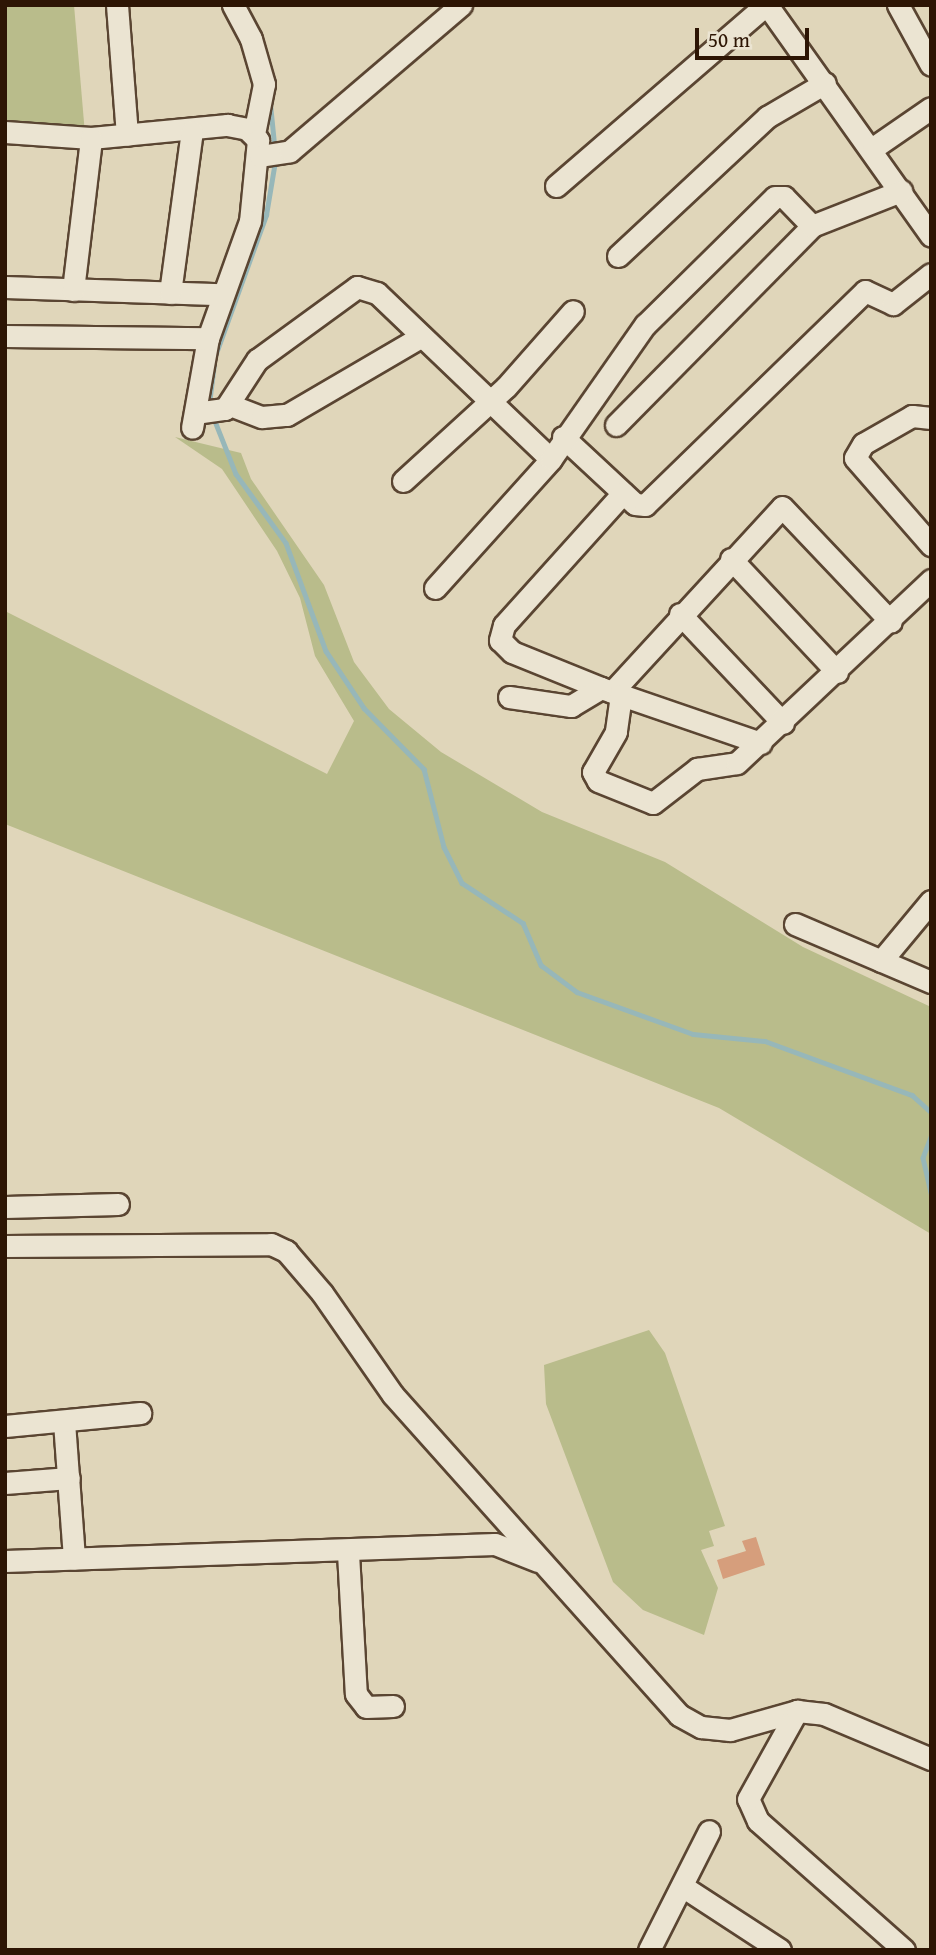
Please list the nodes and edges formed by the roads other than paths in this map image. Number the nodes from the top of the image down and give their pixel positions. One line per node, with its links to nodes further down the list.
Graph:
1 (117, 5): 12 (street)
2 (233, 5): 11 (street)
3 (461, 5): 15 (street)
4 (767, 5): 7 (street); 16 (street)
5 (898, 5): 6 (street)
6 (931, 65)
7 (825, 83): 14 (street); 20 (street)
8 (931, 108): 14 (street)
9 (5, 131): 13 (street)
10 (191, 131): 11 (street); 12 (street); 24 (street)
11 (254, 134): 15 (street)
12 (127, 135): 13 (street)
13 (91, 138): 23 (street)
14 (873, 148): 17 (street)
15 (260, 156): 25 (street)
16 (556, 186)
17 (901, 191): 18 (street); 19 (street)
18 (812, 226): 33 (street); 34 (street)
19 (931, 236)
20 (618, 256)
21 (931, 274): 37 (street)
22 (5, 287): 23 (street)
23 (73, 290): 24 (street)
24 (170, 293): 25 (street)
25 (221, 294): 29 (street)
26 (573, 311): 30 (street)
27 (5, 336): 29 (street)
28 (422, 336): 30 (street); 31 (street); 31 (street)
29 (208, 338): 31 (street)
30 (491, 401): 35 (street); 36 (street)
31 (210, 413)
32 (931, 418): 38 (street)
33 (616, 425)
34 (563, 437): 35 (street); 37 (street)
35 (551, 459): 41 (street)
36 (403, 481)
37 (623, 493): 45 (street)
38 (931, 545)
39 (731, 559): 42 (street); 43 (street); 44 (street)
40 (931, 580): 43 (street)
41 (435, 588)
42 (680, 614): 45 (street); 47 (street)
43 (891, 622): 44 (street)
44 (837, 672): 47 (street)
45 (613, 694): 46 (street); 48 (street); 48 (street)
46 (509, 697)
47 (783, 723): 48 (street)
48 (761, 743)
49 (931, 901): 51 (street)
50 (795, 924): 51 (street)
51 (881, 961): 52 (street)
52 (931, 982)
53 (118, 1204): 54 (street)
54 (5, 1207)
55 (5, 1246): 64 (street)
56 (140, 1413): 57 (street)
57 (64, 1422): 58 (street); 59 (street)
58 (5, 1426)
59 (69, 1478): 60 (street); 62 (street)
60 (5, 1483)
61 (348, 1553): 62 (street); 64 (street); 65 (street)
62 (74, 1559): 63 (street)
63 (5, 1561)
64 (543, 1563): 66 (street)
65 (393, 1706)
66 (797, 1711): 67 (street); 72 (street)
67 (931, 1759)
68 (709, 1831): 69 (street)
69 (682, 1886): 70 (street); 71 (street)
70 (768, 1946)
71 (649, 1950)
72 (904, 1950)

